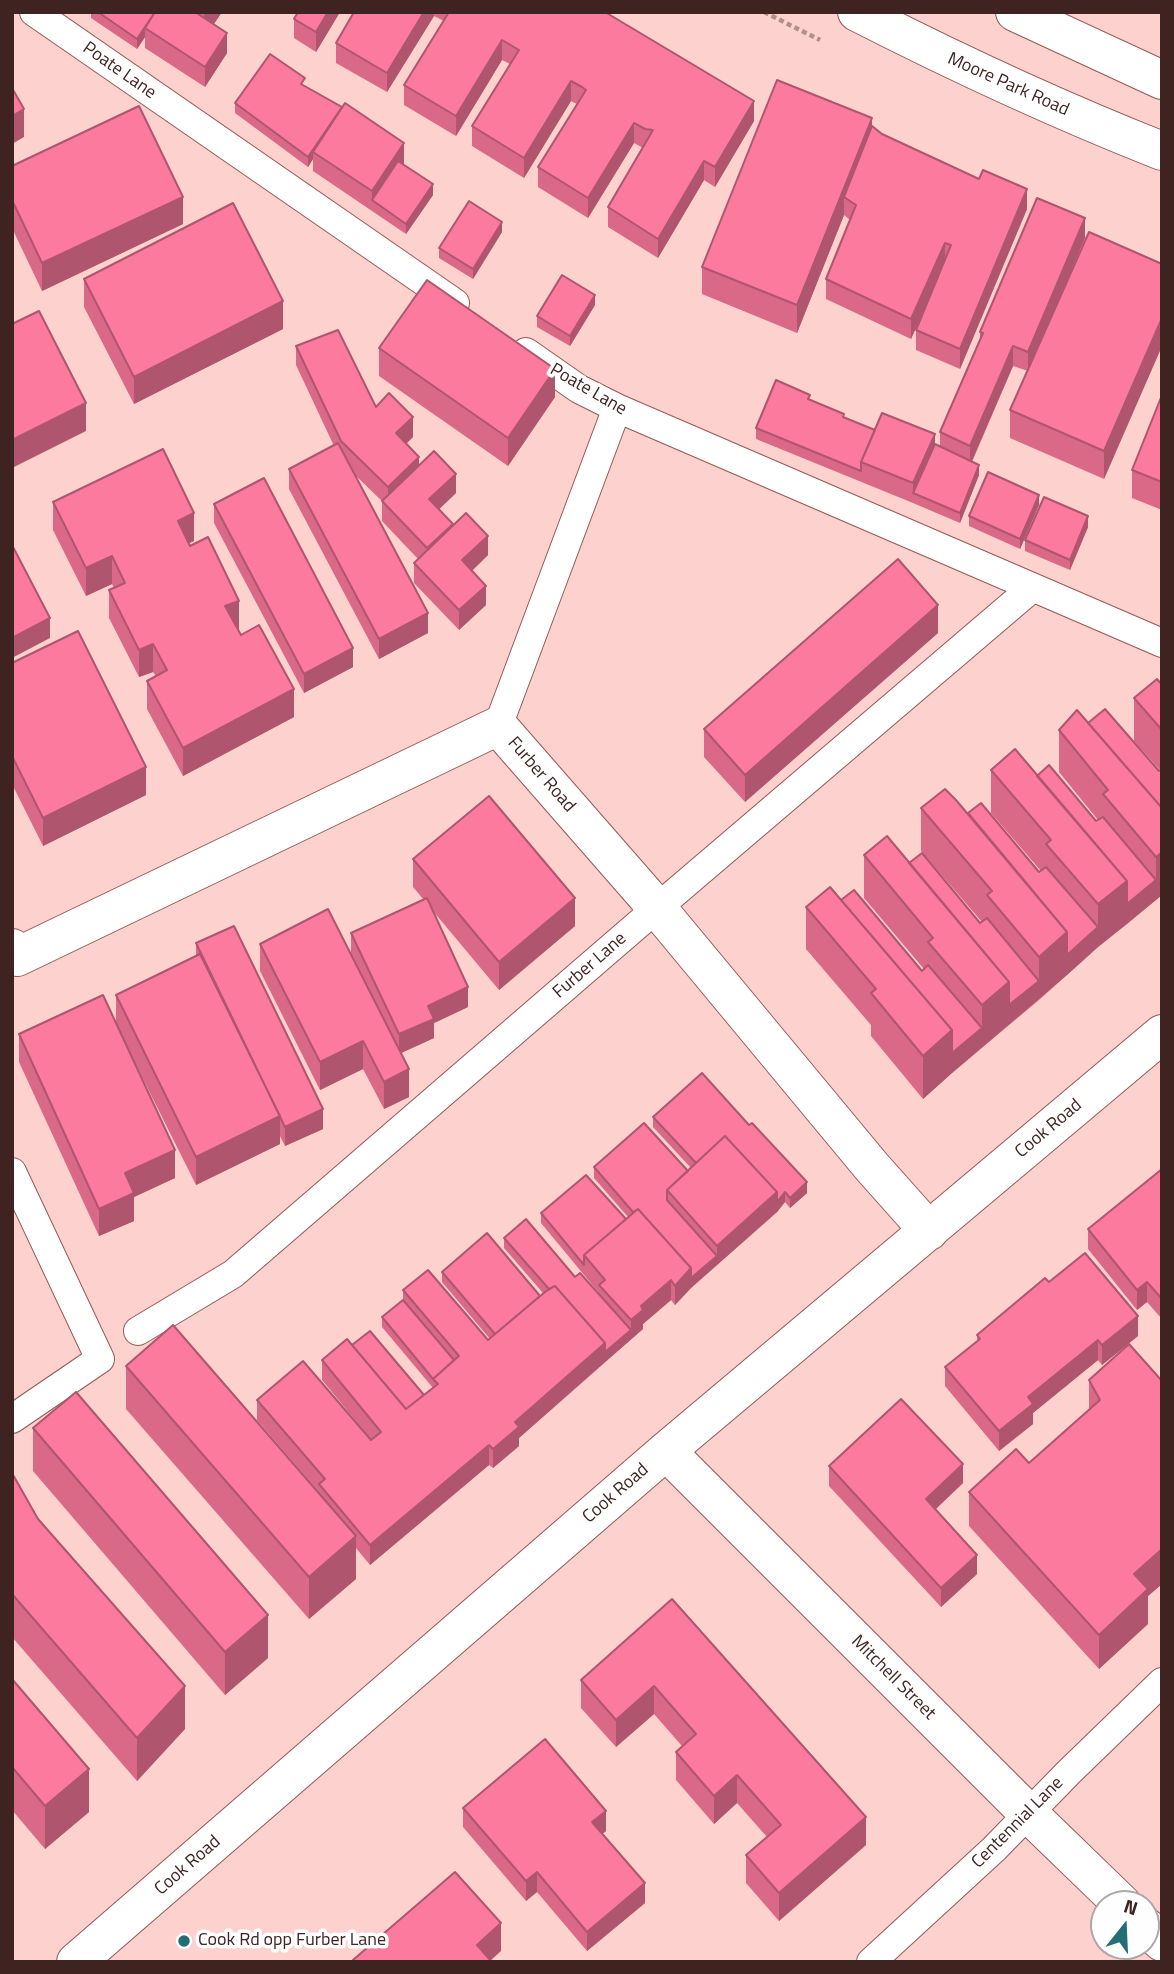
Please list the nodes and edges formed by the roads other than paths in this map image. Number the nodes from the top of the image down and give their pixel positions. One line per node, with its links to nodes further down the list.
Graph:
1 (34, 12): 6 (lane, Poate Lane)
2 (857, 12): 5 (street, Moore Park Road)
3 (1016, 12): 4 (street)
4 (1162, 80)
5 (1162, 151)
6 (476, 318)
7 (510, 342): 8 (lane, Poate Lane)
8 (617, 408): 9 (lane, Poate Lane); 11 (lane)
9 (1032, 588): 10 (lane, Poate Lane); 12 (lane, Furber Lane)
10 (1162, 643)
11 (498, 726): 12 (street, Furber Road); 13 (street, Furber Road)
12 (657, 908): 16 (street, Furber Road); 17 (lane, Furber Lane)
13 (14, 956)
14 (1162, 1034): 16 (street, Cook Road)
15 (12, 1172): 18 (lane)
16 (929, 1231): 19 (street, Cook Road)
17 (138, 1331)
18 (12, 1419)
19 (666, 1451): 21 (street, Mitchell Street); 23 (street, Cook Road)
20 (1162, 1682): 21 (lane, Centennial Lane)
21 (1029, 1814): 22 (street, Mitchell Street); 24 (lane, Centennial Lane)
22 (1108, 1890)
23 (76, 1962)
24 (871, 1962)

